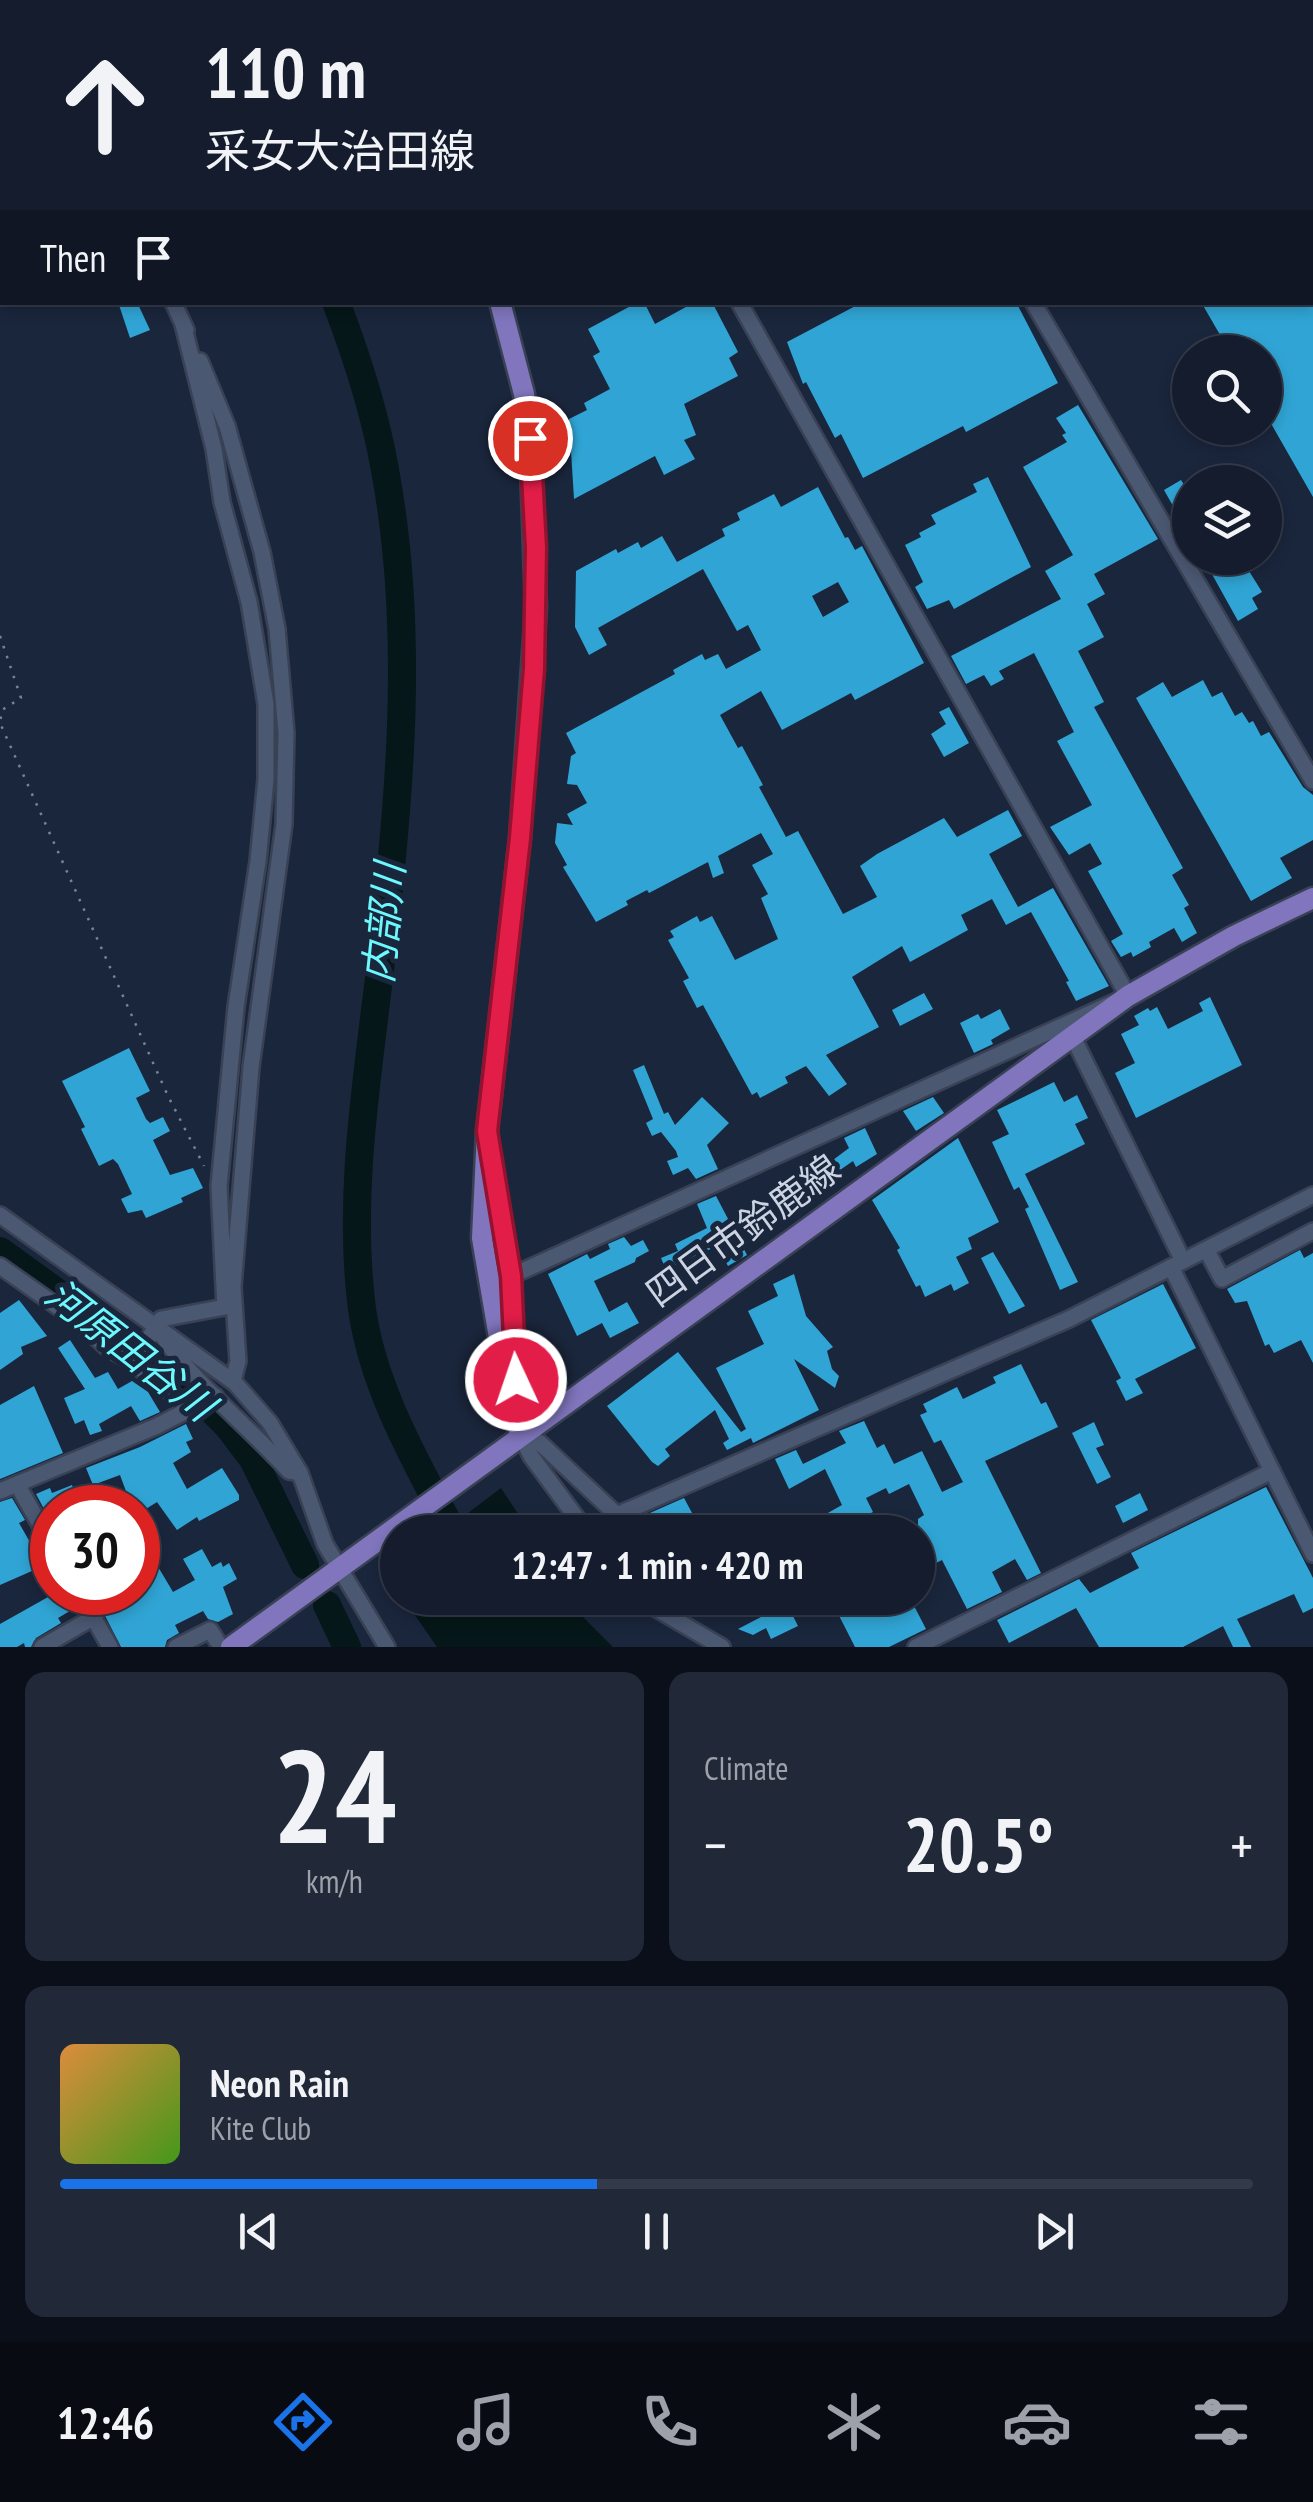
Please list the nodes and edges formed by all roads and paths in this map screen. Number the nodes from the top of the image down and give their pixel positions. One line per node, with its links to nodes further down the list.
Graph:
1 (174, 305): 5 (street)
2 (501, 305): 11 (main road)
3 (741, 305): 9 (street)
4 (1035, 305): 7 (street)
5 (184, 324): 12 (street); 20 (street)
6 (0, 636): 12 (path)
7 (1313, 781)
8 (1313, 898): 9 (main road, 四日市鈴鹿線)
9 (1128, 996): 10 (main road, 四日市鈴鹿線); 19 (street)
10 (1072, 1035): 17 (street); 27 (main road, 四日市鈴鹿線)
11 (487, 1131): 19 (street); 25 (main road)
12 (219, 1186): 20 (street)
13 (1313, 1196): 16 (street)
14 (0, 1215): 21 (street)
15 (1313, 1231): 16 (street)
16 (1207, 1251): 17 (street)
17 (1177, 1264): 27 (street); 28 (street)
18 (0, 1266): 22 (street)
19 (511, 1276): 25 (street)
20 (229, 1307): 21 (street); 23 (street)
21 (158, 1328): 22 (street); 23 (street); 24 (street)
22 (134, 1361): 26 (street)
23 (232, 1381): 29 (street)
24 (214, 1398): 26 (street); 29 (street)
25 (510, 1402): 27 (main road)
26 (194, 1409): 30 (street)
27 (521, 1436): 33 (street); 35 (main road, 四日市鈴鹿線)
28 (1272, 1472): 34 (street); 44 (street)
29 (300, 1473): 35 (street)
30 (17, 1484): 31 (street); 32 (street)
31 (0, 1491)
32 (30, 1507)
33 (574, 1515)
34 (1313, 1554)
35 (345, 1566): 38 (main road, 四日市鈴鹿線); 42 (street)
36 (667, 1615): 43 (street)
37 (94, 1617): 39 (street); 40 (street)
38 (224, 1644): 41 (street)
39 (42, 1647)
40 (110, 1647)
41 (176, 1647)
42 (387, 1647)
43 (722, 1647)
44 (916, 1647)

